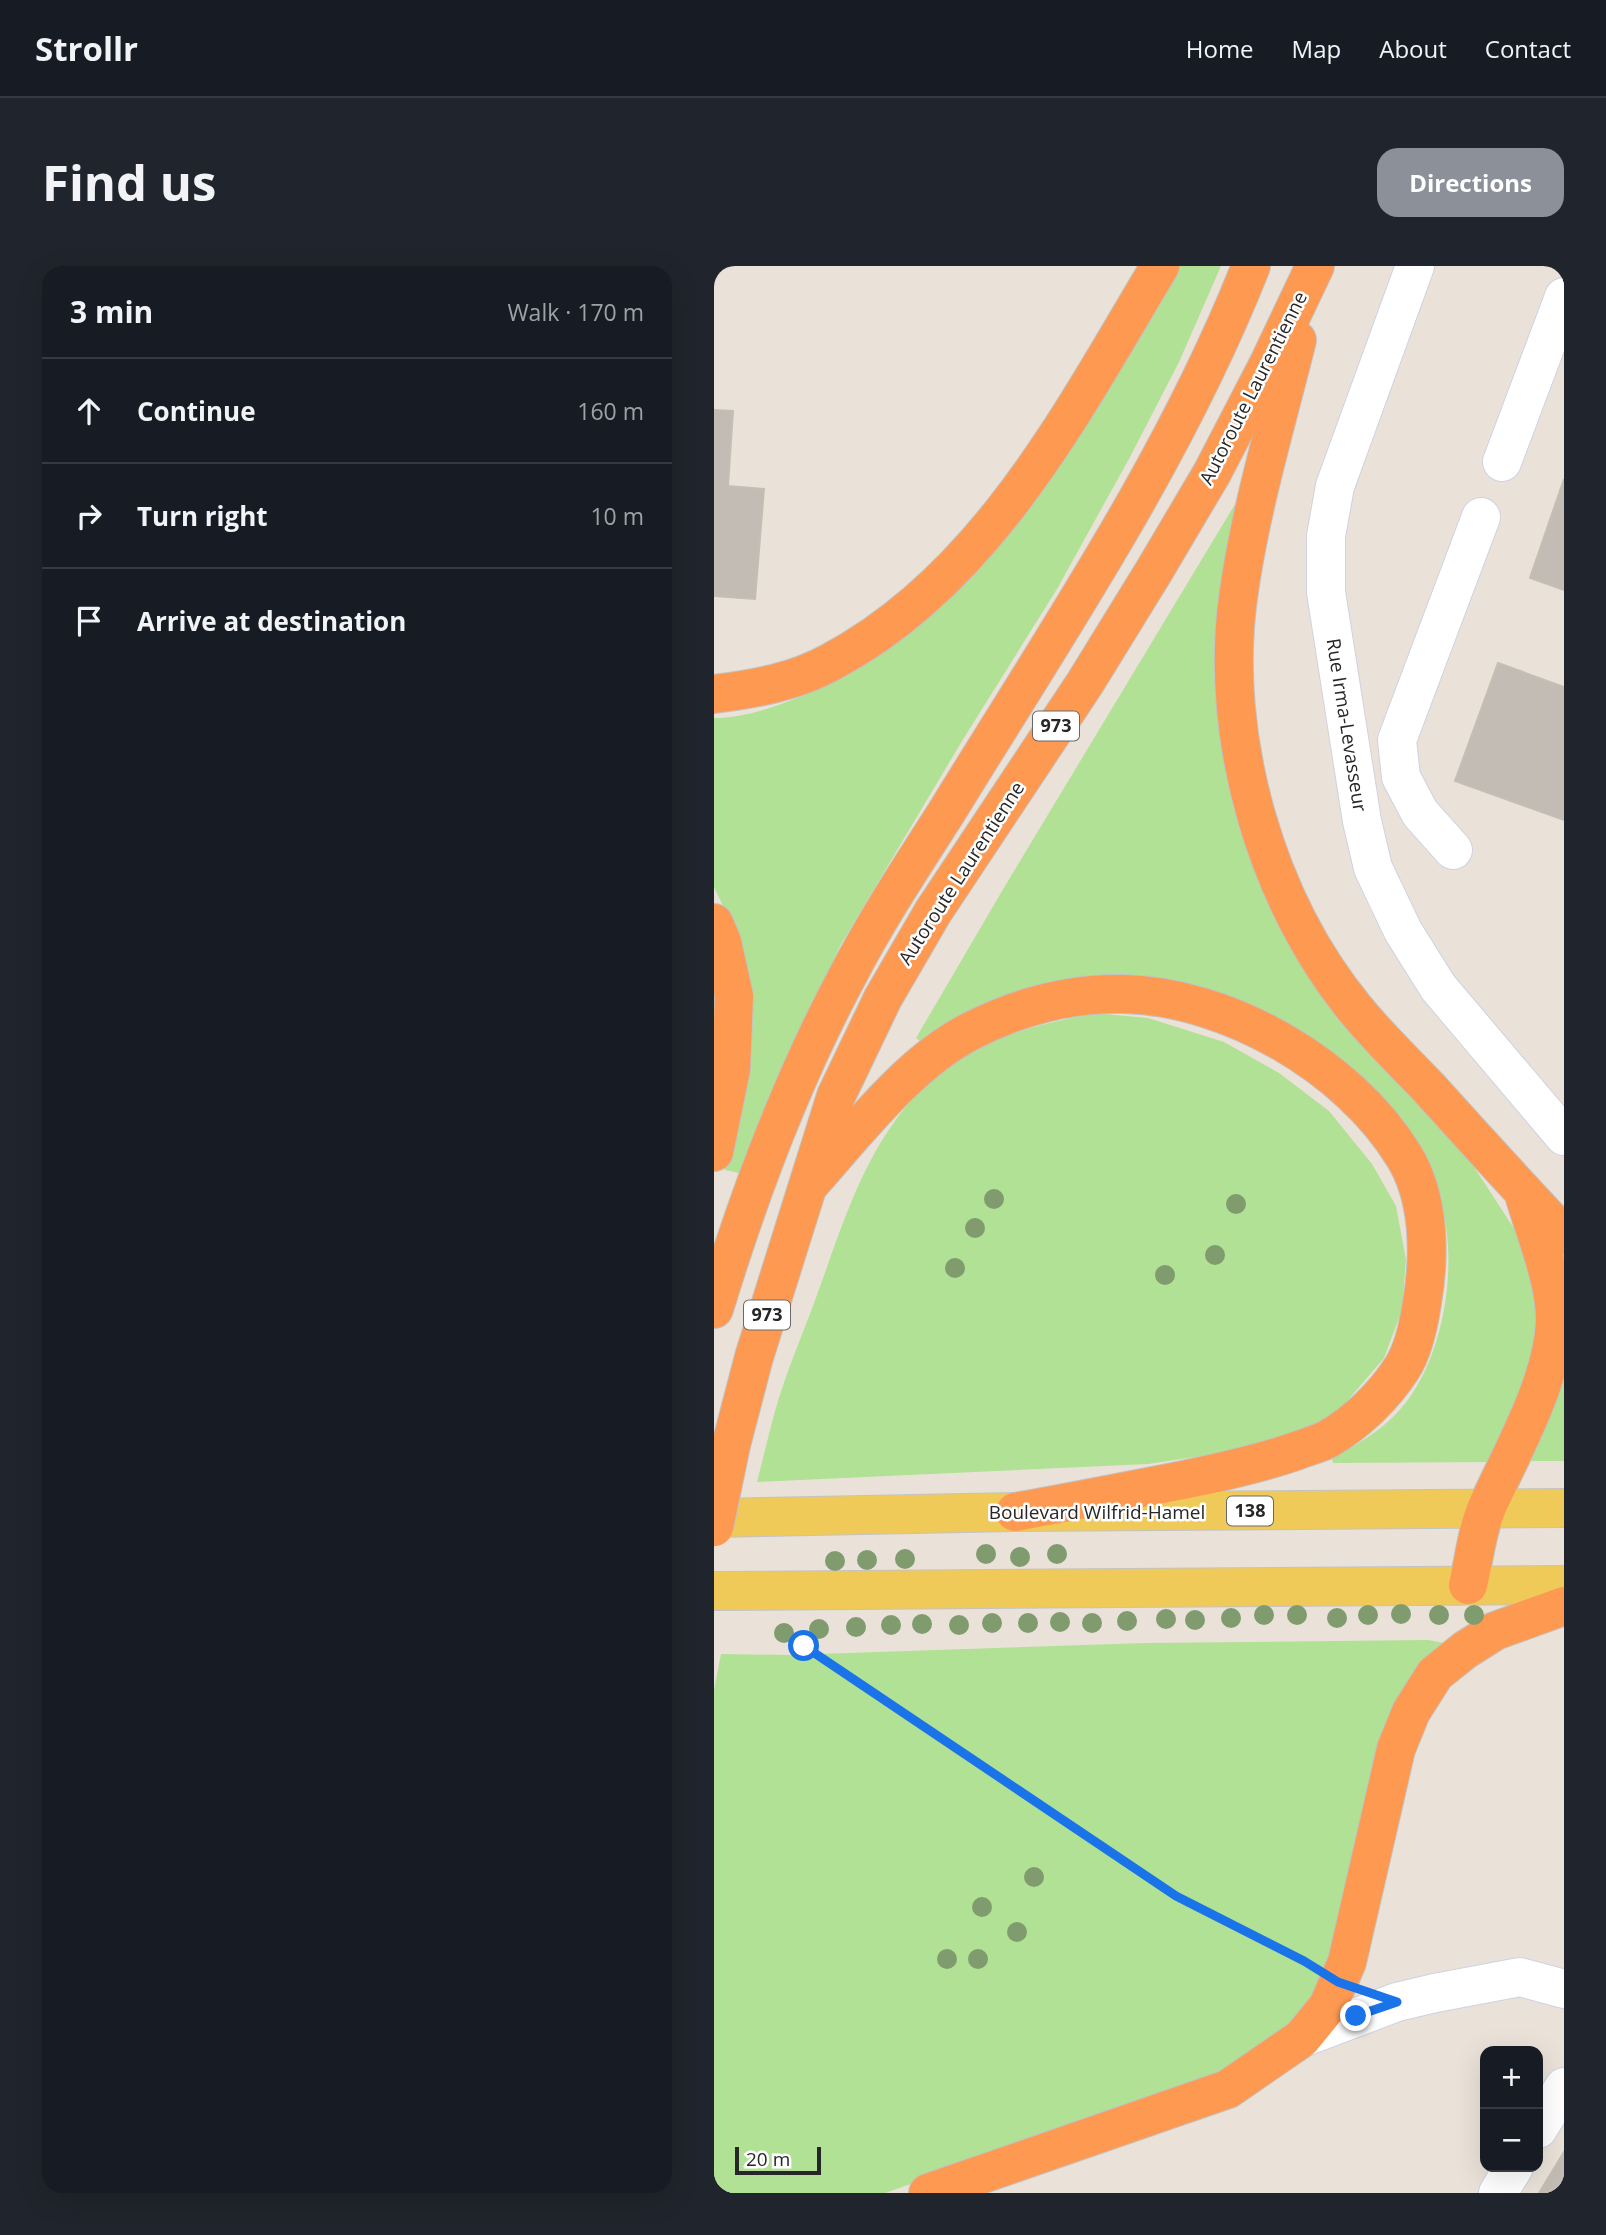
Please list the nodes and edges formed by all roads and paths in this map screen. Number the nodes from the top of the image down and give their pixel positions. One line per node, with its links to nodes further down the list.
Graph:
1 (1160, 266): 8 (highway)
2 (1251, 266): 16 (highway, 973)
3 (1415, 266): 11 (street, Rue Irma-Levasseur)
4 (1314, 268): 13 (highway, Autoroute Laurentienne / 973); 14 (highway)
5 (1564, 297): 6 (street)
6 (1502, 462)
7 (1481, 517): 9 (street)
8 (714, 694)
9 (1453, 850)
10 (714, 923): 12 (highway)
11 (1564, 1136)
12 (714, 1152)
13 (808, 1186): 19 (highway); 21 (highway, Autoroute Laurentienne / 973, bridge)
14 (1522, 1189): 15 (highway); 18 (highway)
15 (1564, 1236)
16 (714, 1309)
17 (1564, 1508): 18 (main road, Boulevard Wilfrid-Hamel / 138)
18 (1486, 1510): 19 (main road, Boulevard Wilfrid-Hamel / 138); 22 (highway)
19 (1015, 1512): 20 (main road, Boulevard Wilfrid-Hamel / 138)
20 (714, 1518)
21 (714, 1527)
22 (1468, 1585): 23 (main road); 24 (main road)
23 (1564, 1585)
24 (714, 1591)
25 (1564, 1606): 27 (highway)
26 (804, 1646): 27 (path)
27 (1338, 1982): 29 (highway)
28 (1564, 1989): 29 (street)
29 (1302, 2038): 33 (highway)
30 (1564, 2087): 31 (street)
31 (1543, 2121)
32 (1511, 2172): 34 (street)
33 (928, 2193)
34 (1498, 2193)

